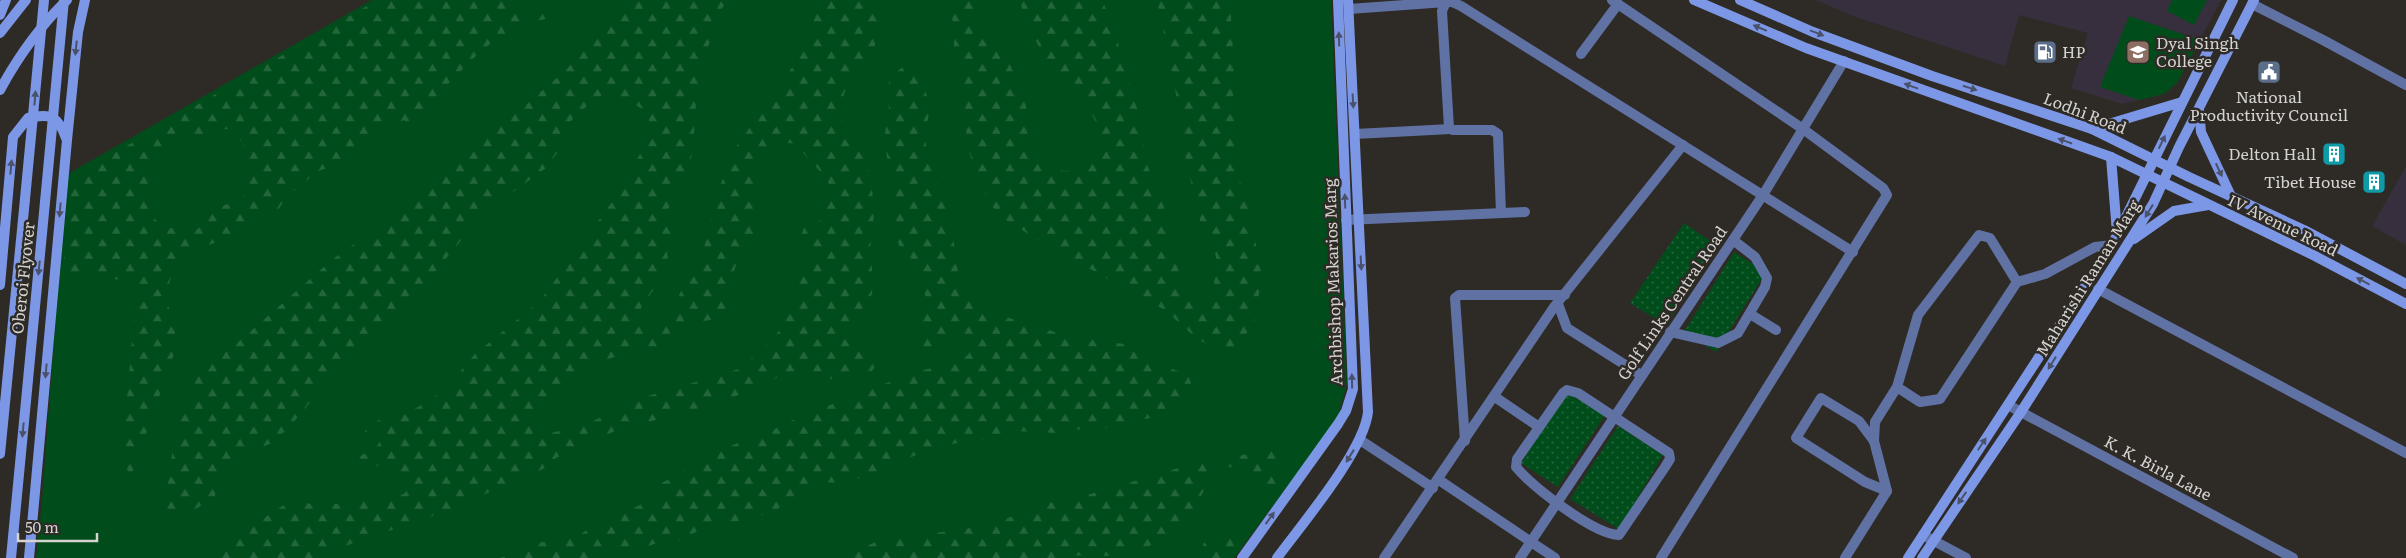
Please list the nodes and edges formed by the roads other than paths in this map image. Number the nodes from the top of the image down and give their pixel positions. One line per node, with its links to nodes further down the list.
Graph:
1 (6, 0): 14 (main road)
2 (26, 0): 15 (main road)
3 (44, 0): 66 (main road, Oberoi Flyover, one-way to 3, bridge)
4 (65, 0): 19 (main road); 73 (main road, Oberoi Flyover, one-way to 73, bridge)
5 (85, 0): 26 (main road, one-way to 26)
6 (1338, 0): 38 (main road, Archbishop Makarios Marg, one-way to 6)
7 (1694, 0): 17 (main road, Lodhi Road, one-way to 7)
8 (1740, 0): 24 (main road, Lodhi Road, one-way to 24)
9 (2233, 0): 20 (main road, Maharishi Raman Marg)
10 (1446, 2): 13 (street); 22 (street); 27 (street)
11 (1615, 2): 16 (street); 23 (street)
12 (2253, 2): 18 (street); 21 (main road, Maharishi Raman Marg)
13 (1349, 4): 25 (main road, Archbishop Makarios Marg, one-way to 25)
14 (0, 15)
15 (0, 33)
16 (1581, 54)
17 (1844, 61): 23 (street, Golf Links Central Road); 28 (main road, Lodhi Road, one-way to 17)
18 (2406, 86)
19 (0, 90)
20 (2182, 102): 24 (main road); 29 (main road, Maharishi Raman Marg, one-way to 20)
21 (2199, 109): 30 (main road, Maharishi Raman Marg); 34 (main road, one-way to 34)
22 (1451, 129): 25 (street); 37 (street)
23 (1803, 129): 33 (street, Golf Links Central Road); 44 (street)
24 (2092, 129): 29 (main road, Lodhi Road)
25 (1355, 134): 39 (main road, Archbishop Makarios Marg)
26 (66, 140): 47 (main road, one-way to 26); 74 (main road, one-way to 74)
27 (1683, 145): 33 (street); 49 (street)
28 (2110, 157): 31 (main road, Lodhi Road); 40 (main road)
29 (2154, 159): 30 (main road, Lodhi Road); 31 (main road, Maharishi Raman Marg)
30 (2171, 168): 32 (main road, Maharishi Raman Marg); 34 (main road, Lodhi Road)
31 (2146, 174): 32 (main road, IV Avenue Road); 40 (main road, Maharishi Raman Marg)
32 (2164, 183): 35 (main road, IV Avenue Road); 42 (main road, Maharishi Raman Marg, one-way to 42)
33 (1763, 195): 41 (street, Golf Links Central Road); 44 (street)
34 (2231, 196): 46 (main road, Lodhi Road)
35 (2208, 205): 42 (main road); 51 (main road, IV Avenue Road, one-way to 35)
36 (1525, 212): 37 (street)
37 (1501, 213): 39 (street)
38 (1346, 220): 39 (street); 75 (main road, Archbishop Makarios Marg, one-way to 38)
39 (1358, 220): 62 (main road, Archbishop Makarios Marg, one-way to 62)
40 (2117, 234): 43 (main road, Maharishi Raman Marg)
41 (1733, 240): 52 (street); 54 (street, Golf Links Central Road)
42 (2129, 242): 48 (main road, Maharishi Raman Marg)
43 (2112, 245): 45 (street); 58 (main road, Maharishi Raman Marg)
44 (1853, 252): 80 (street)
45 (2017, 282): 56 (street); 56 (street)
46 (2406, 284)
47 (0, 286)
48 (2098, 289): 59 (main road, Maharishi Raman Marg, one-way to 59); 65 (street)
49 (1564, 295): 50 (street); 63 (street)
50 (1558, 304): 55 (street); 57 (street)
51 (2406, 304)
52 (1750, 314): 53 (street); 54 (street)
53 (1776, 330)
54 (1670, 332): 55 (street, Golf Links Central Road)
55 (1641, 375): 60 (street, Golf Links Central Road)
56 (1896, 387): 64 (street)
57 (1495, 397): 61 (street); 63 (street)
58 (2008, 405): 59 (street, K. K. Birla Lane); 70 (main road, Maharishi Raman Marg, one-way to 58)
59 (2021, 412): 71 (main road, Maharishi Raman Marg, one-way to 71); 85 (street, K. K. Birla Lane)
60 (1614, 417): 61 (street); 69 (street, Golf Links Central Road); 69 (street)
61 (1539, 427): 69 (street)
62 (1360, 440): 67 (street); 76 (main road, Archbishop Makarios Marg, one-way to 76)
63 (1465, 441): 67 (street)
64 (1874, 441): 68 (street); 68 (street)
65 (2406, 453)
66 (0, 454)
67 (1436, 484): 72 (street); 77 (street)
68 (1887, 491): 81 (street)
69 (1557, 503): 72 (street, Golf Links Central Road)
70 (1923, 535): 71 (street); 82 (main road, Maharishi Raman Marg)
71 (1933, 540): 83 (main road, Maharishi Raman Marg); 84 (street)
72 (1532, 541): 78 (street, Golf Links Central Road); 79 (street)
73 (11, 558)
74 (29, 558)
75 (1242, 558)
76 (1277, 558)
77 (1384, 558)
78 (1520, 558)
79 (1555, 558)
80 (1661, 558)
81 (1844, 558)
82 (1908, 558)
83 (1922, 558)
84 (1966, 558)
85 (2294, 558)

